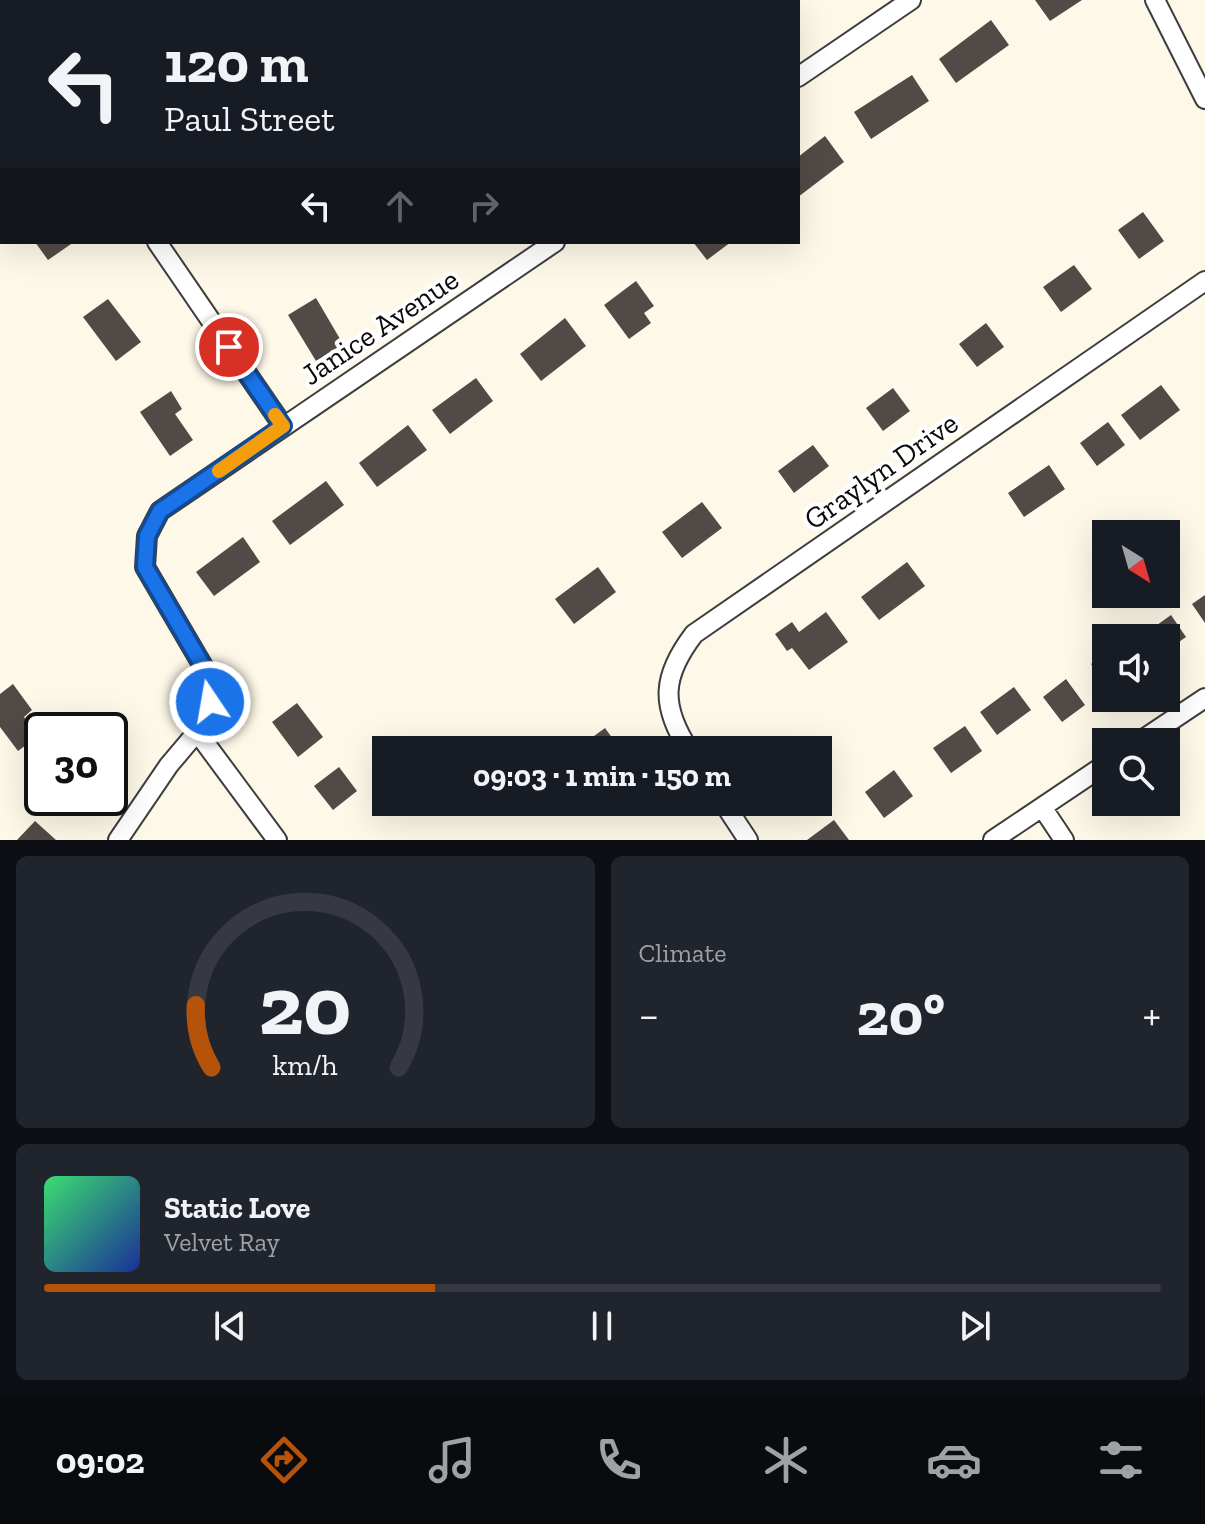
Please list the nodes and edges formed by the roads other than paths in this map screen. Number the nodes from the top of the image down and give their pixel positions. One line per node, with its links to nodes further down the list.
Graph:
1 (911, 0): 3 (street)
2 (1155, 0): 4 (street)
3 (800, 76)
4 (1205, 99)
5 (158, 244): 8 (street)
6 (552, 244): 8 (street, Janice Avenue)
7 (1205, 281): 12 (street, Graylyn Drive)
8 (283, 426): 11 (street, Janice Avenue)
9 (1205, 698): 10 (street)
10 (1160, 728)
11 (197, 732): 16 (street); 17 (street)
12 (680, 736)
13 (1092, 773): 14 (street)
14 (1042, 807): 19 (street); 20 (street)
15 (732, 816): 18 (street)
16 (118, 840)
17 (277, 840)
18 (748, 840)
19 (993, 840)
20 (1064, 840)

